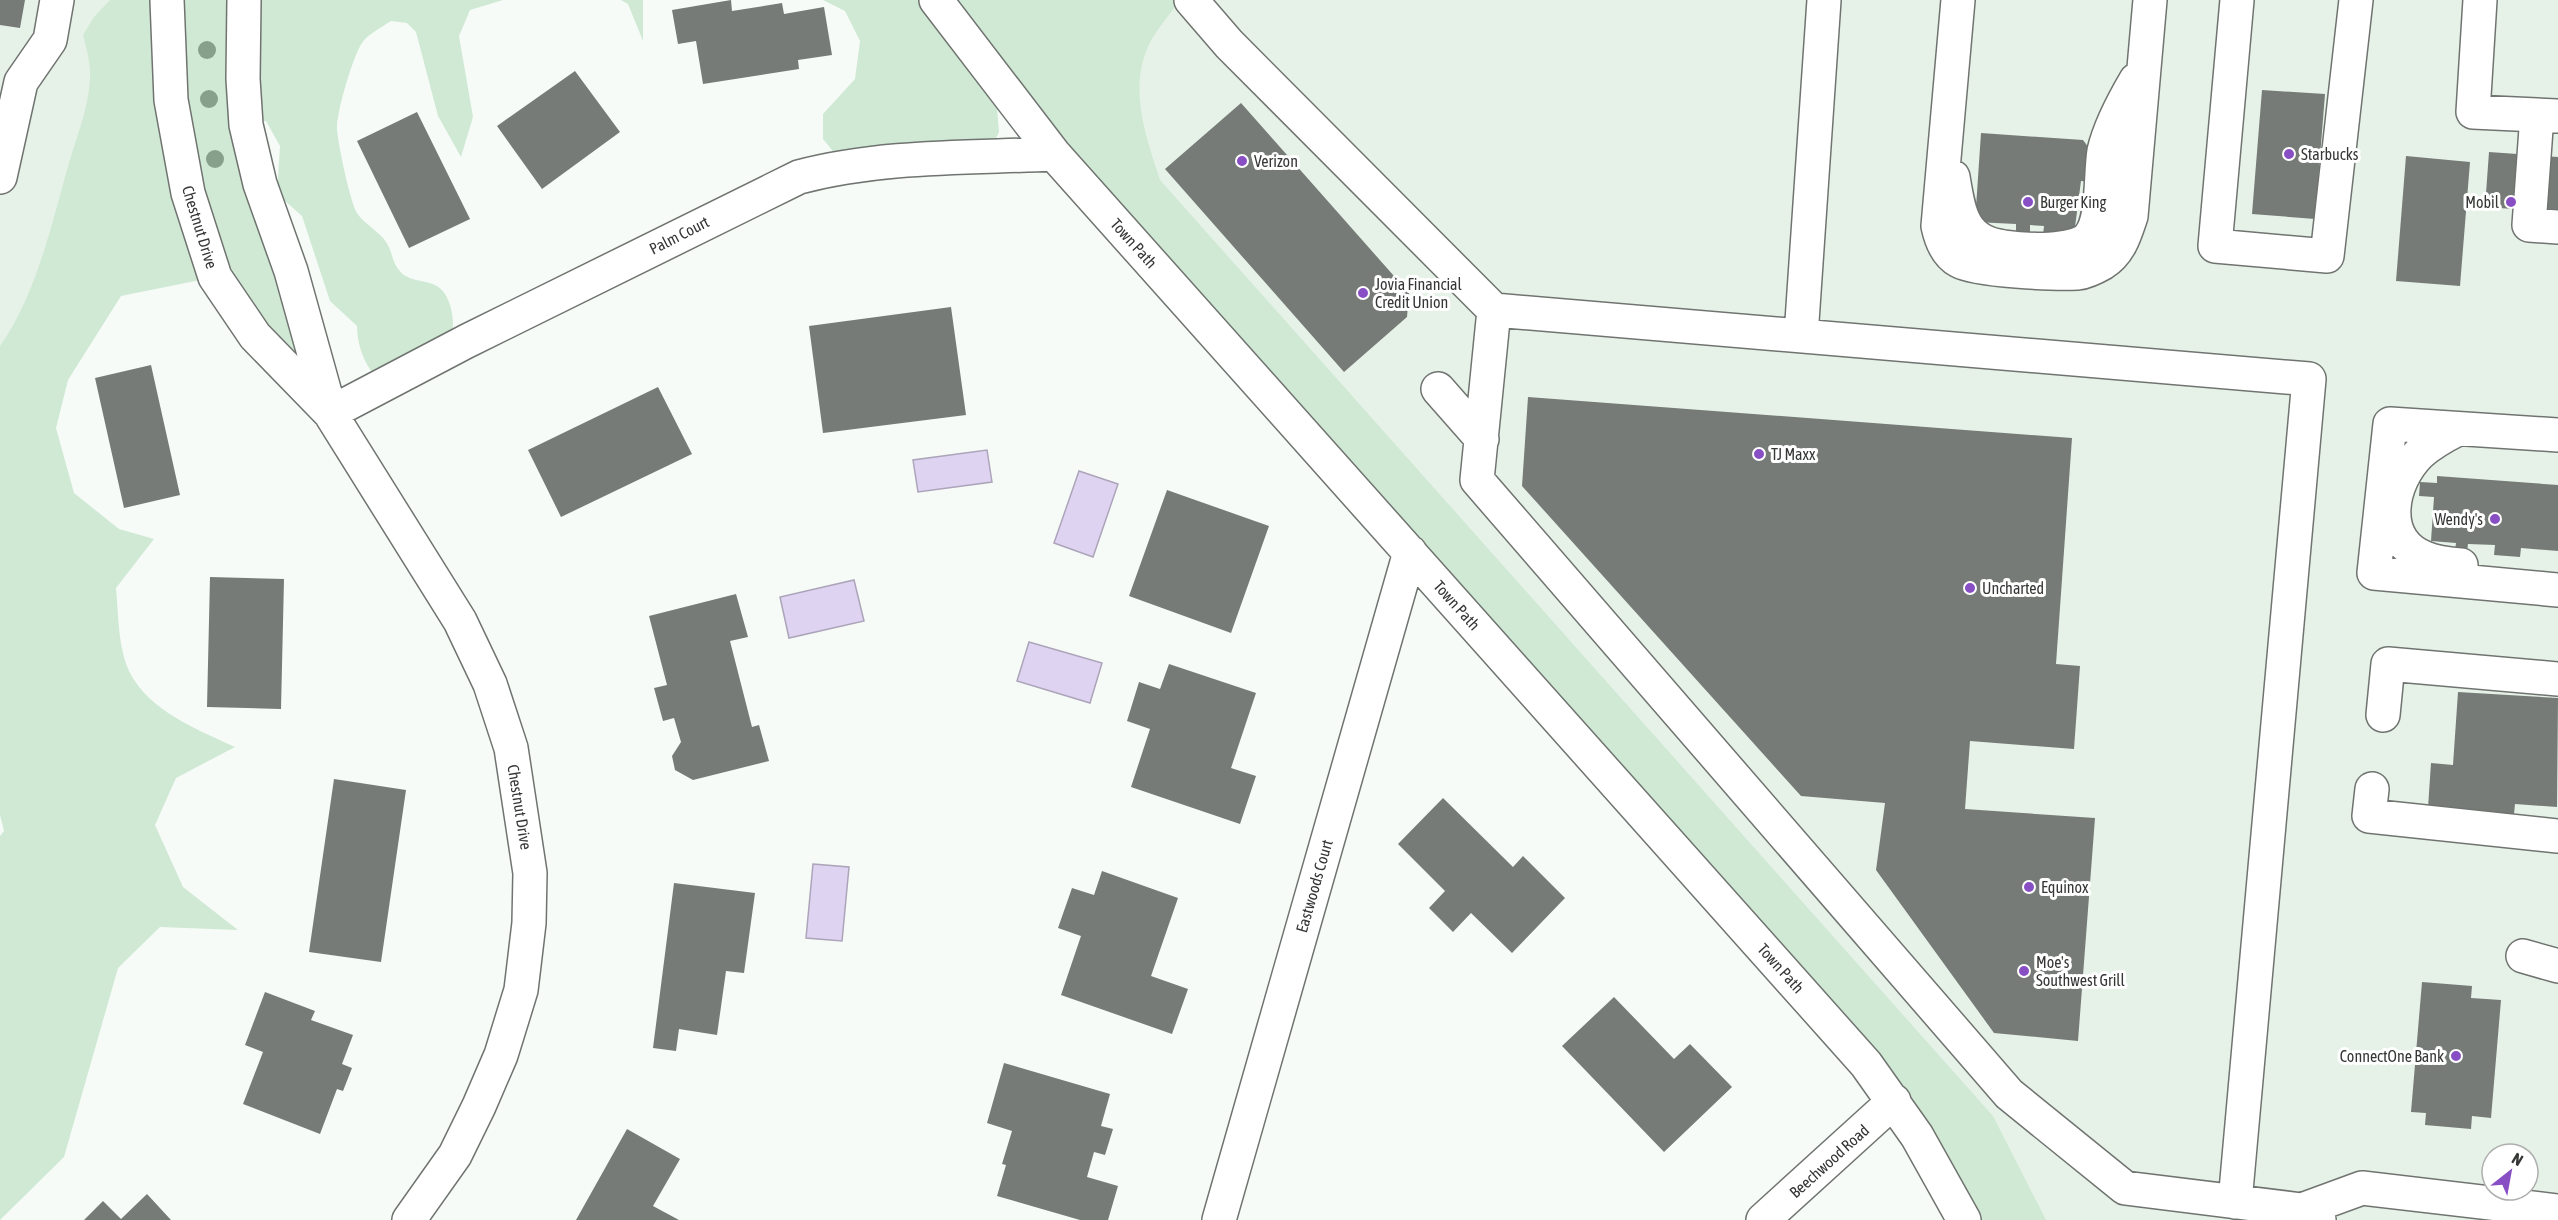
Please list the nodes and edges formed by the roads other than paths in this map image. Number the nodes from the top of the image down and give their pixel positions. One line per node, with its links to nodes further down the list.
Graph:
1 (57, 0): 14 (street)
2 (167, 0): 19 (street, Chestnut Drive)
3 (244, 0): 19 (street, Chestnut Drive)
4 (936, 0): 13 (street, Town Path)
5 (1191, 0): 16 (street)
6 (1824, 0): 17 (street)
7 (1959, 0): 8 (street)
8 (2150, 0)
9 (2237, 0): 10 (street)
10 (2356, 0)
11 (2480, 0): 12 (street)
12 (2547, 116): 15 (street)
13 (1054, 154): 19 (street, Palm Court); 22 (street, Town Path)
14 (0, 177)
15 (2558, 227)
16 (1494, 310): 17 (street); 21 (street)
17 (1801, 336): 31 (street)
18 (1438, 389): 21 (street)
19 (330, 413): 34 (street, Chestnut Drive)
20 (2558, 435): 23 (street)
21 (1482, 439): 31 (street)
22 (1410, 552): 30 (street, Town Path); 35 (street, Eastwoods Court)
23 (2554, 589)
24 (2558, 679): 25 (street)
25 (2383, 715)
26 (2372, 789): 27 (street)
27 (2558, 836)
28 (2523, 956): 29 (street)
29 (2558, 966)
30 (1894, 1101): 36 (street, Beechwood Road); 37 (street, Town Path)
31 (2235, 1202): 33 (street)
32 (2558, 1211): 33 (street)
33 (2310, 1215)
34 (409, 1220)
35 (1219, 1220)
36 (1763, 1220)
37 (1964, 1220)

